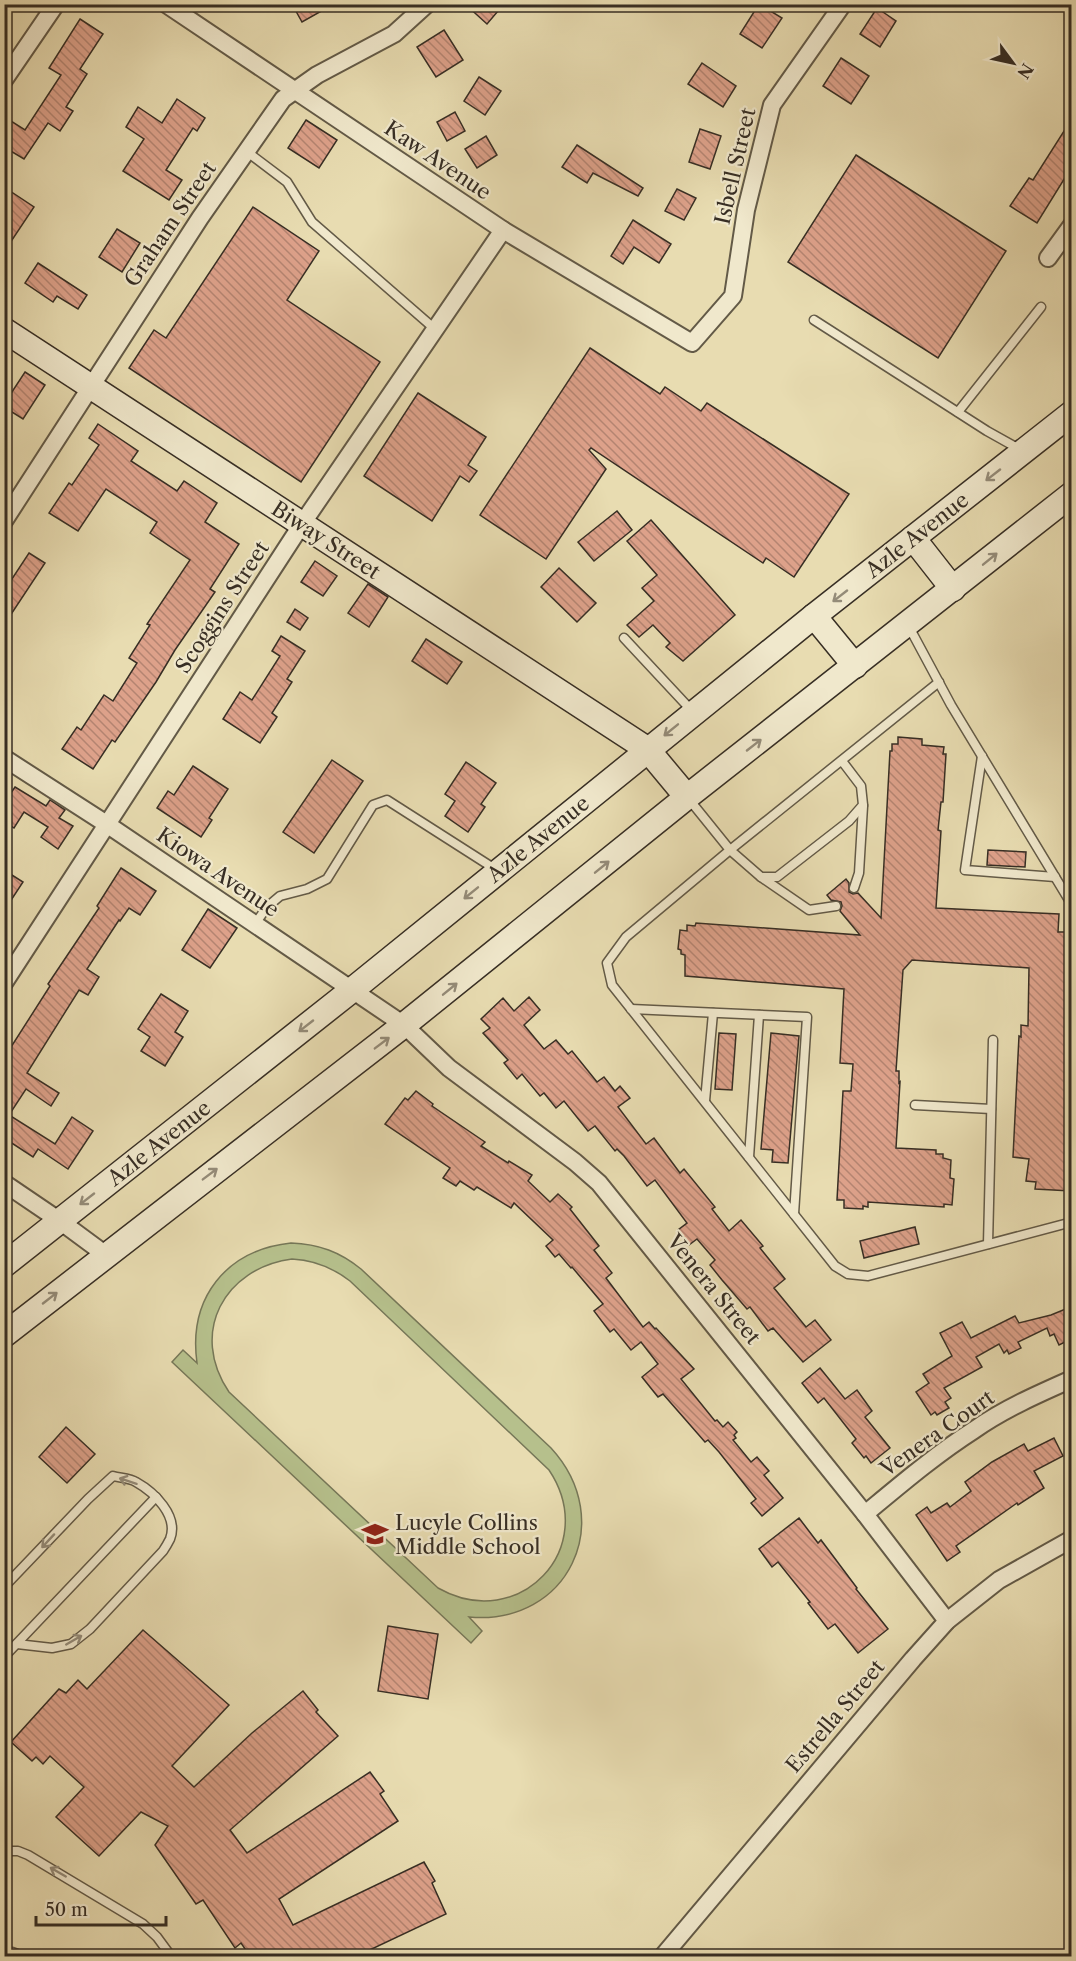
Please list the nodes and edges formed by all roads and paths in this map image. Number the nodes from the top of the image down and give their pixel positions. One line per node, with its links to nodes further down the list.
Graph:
1 (56, 4): 5 (street)
2 (166, 4): 6 (street, Kaw Avenue)
3 (427, 4): 6 (street, Graham Street)
4 (843, 4): 15 (street, Isbell Street)
5 (4, 80)
6 (294, 90): 7 (street, Graham Street); 9 (street, Kaw Avenue)
7 (246, 151): 14 (lane); 16 (street, Graham Street)
8 (1071, 225): 10 (street)
9 (503, 231): 14 (street, Scoggins Street); 15 (street, Kaw Avenue)
10 (1048, 258)
11 (1041, 307): 17 (lane)
12 (814, 320): 17 (lane)
13 (4, 330): 16 (main road, Biway Street)
14 (436, 330): 22 (street, Scoggins Street)
15 (692, 343)
16 (91, 387): 21 (street, Graham Street); 22 (main road, Biway Street)
17 (958, 412): 19 (lane)
18 (1071, 412): 19 (main road, Azle Avenue)
19 (1024, 452): 23 (main road, Azle Avenue, one-way to 23)
20 (1070, 498): 24 (main road, one-way to 20)
21 (4, 521)
22 (302, 524): 31 (main road, Biway Street); 37 (street, Scoggins Street)
23 (913, 538): 24 (main road); 25 (main road, Azle Avenue, one-way to 25)
24 (953, 589): 26 (main road)
25 (814, 616): 28 (main road); 30 (main road, Azle Avenue)
26 (908, 624): 28 (main road); 29 (lane)
27 (624, 638): 30 (lane)
28 (855, 666): 35 (main road, one-way to 28)
29 (939, 682): 32 (lane); 34 (lane)
30 (693, 713): 31 (main road, Azle Avenue, one-way to 31)
31 (647, 749): 35 (main road, Biway Street); 39 (main road, Azle Avenue)
32 (982, 756): 41 (lane); 41 (lane)
33 (4, 758): 37 (street, Kiowa Avenue)
34 (842, 760): 36 (lane); 38 (lane)
35 (687, 797): 38 (lane); 51 (main road, one-way to 35)
36 (863, 805): 40 (lane); 42 (lane)
37 (108, 825): 45 (street, Kiowa Avenue); 46 (street, Scoggins Street)
38 (730, 850): 40 (lane); 48 (lane)
39 (498, 871): 45 (lane); 47 (main road, Azle Avenue, one-way to 47)
40 (760, 877): 44 (lane)
41 (1055, 877): 43 (lane)
42 (854, 888)
43 (1071, 904)
44 (836, 906)
45 (255, 924): 47 (street, Kiowa Avenue)
46 (4, 983)
47 (352, 990): 51 (street, Kiowa Avenue); 59 (main road, Azle Avenue, one-way to 59)
48 (632, 1009): 49 (lane); 53 (lane)
49 (713, 1013): 50 (lane); 53 (lane)
50 (759, 1015): 56 (lane); 58 (lane)
51 (405, 1025): 62 (main road, one-way to 51); 67 (street, Venera Street)
52 (993, 1041): 55 (lane)
53 (705, 1101): 56 (lane)
54 (915, 1105): 55 (lane)
55 (991, 1109): 61 (lane)
56 (749, 1157): 58 (lane)
57 (4, 1183): 59 (street)
58 (794, 1214): 61 (lane)
59 (60, 1221): 62 (street); 63 (main road, Azle Avenue)
60 (1071, 1222): 61 (lane)
61 (988, 1244)
62 (106, 1255): 64 (main road, one-way to 62)
63 (4, 1265)
64 (4, 1335)
65 (1071, 1379): 67 (street, Venera Court)
66 (156, 1497): 69 (lane, one-way to 69); 71 (lane); 71 (lane, one-way to 66)
67 (865, 1514): 70 (street, Venera Street)
68 (1071, 1539): 70 (street, Estrella Street)
69 (4, 1587)
70 (947, 1621): 77 (street, Estrella Street)
71 (17, 1644): 72 (lane)
72 (4, 1657)
73 (4, 1851): 76 (lane, one-way to 73)
74 (4, 1954): 75 (lane)
75 (23, 1956)
76 (171, 1956)
77 (663, 1956)

